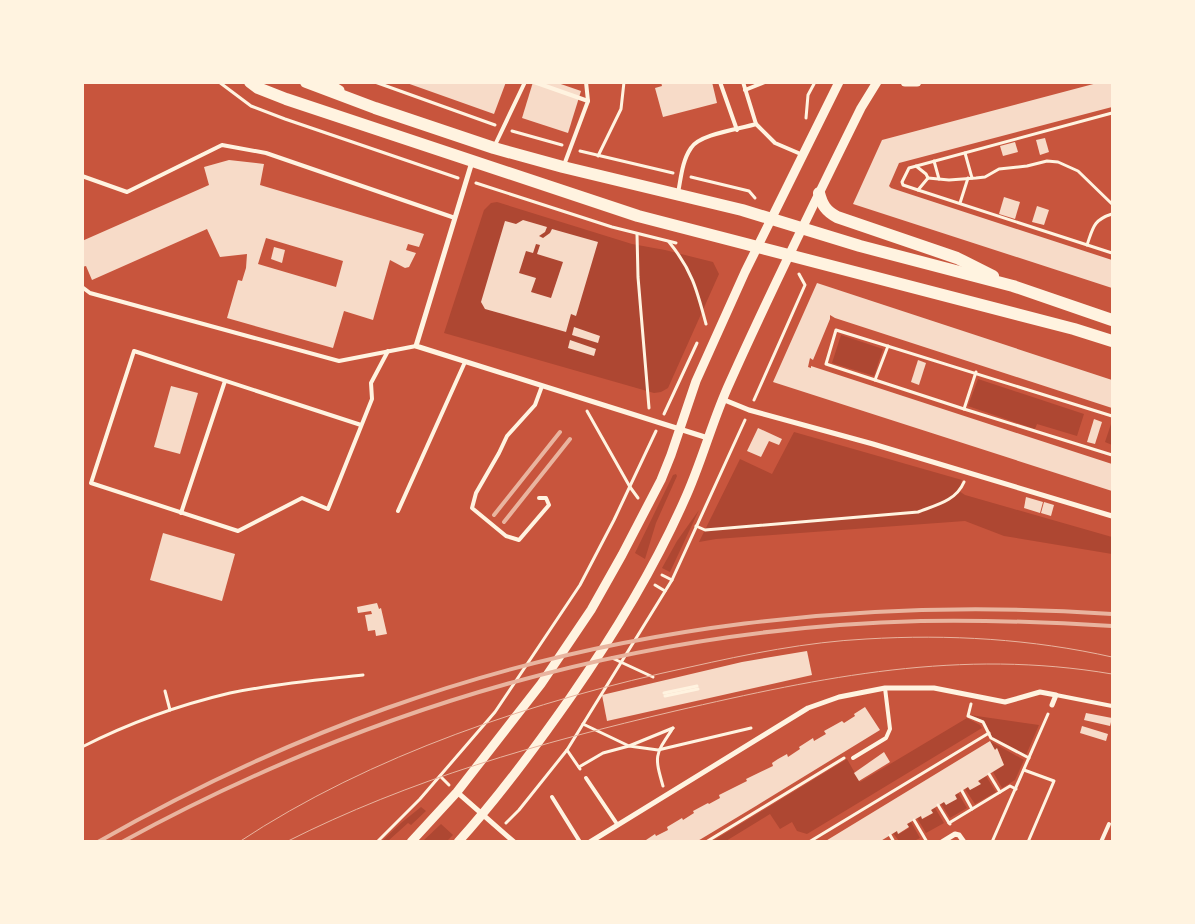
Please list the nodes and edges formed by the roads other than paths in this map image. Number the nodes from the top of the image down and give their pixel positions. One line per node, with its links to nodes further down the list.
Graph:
1 (250, 82): 21 (main road)
2 (306, 82): 16 (main road)
3 (327, 82): 16 (street)
4 (525, 82): 19 (lane)
5 (534, 82): 15 (lane)
6 (586, 82): 15 (lane)
7 (720, 82): 18 (lane)
8 (743, 82): 14 (lane)
9 (765, 82): 14 (lane)
10 (839, 82): 20 (street)
11 (877, 82): 24 (street)
12 (905, 82): 13 (street)
13 (917, 82)
14 (745, 90): 17 (lane)
15 (588, 101): 22 (lane)
16 (375, 108): 19 (main road)
17 (756, 124): 18 (lane); 20 (lane)
18 (737, 130): 25 (lane)
19 (494, 148): 22 (main road)
20 (803, 155): 27 (street)
21 (472, 162): 26 (street); 29 (main road)
22 (563, 167): 25 (main road)
23 (82, 176): 26 (lane)
24 (819, 193): 28 (street); 31 (main road)
25 (678, 195): 27 (main road)
26 (455, 218): 35 (street)
27 (770, 219): 28 (main road); 29 (street)
28 (801, 228): 30 (street); 31 (main road)
29 (757, 246): 30 (main road); 42 (street)
30 (788, 254): 34 (main road); 40 (street)
31 (1013, 286): 33 (main road)
32 (82, 287): 36 (lane)
33 (1112, 320)
34 (1112, 341)
35 (416, 346): 36 (lane); 37 (street)
36 (388, 352): 41 (lane)
37 (465, 362): 39 (street); 45 (lane)
38 (225, 380): 41 (lane); 46 (lane); 46 (lane)
39 (542, 386): 42 (street); 44 (lane)
40 (722, 399): 43 (street); 47 (street)
41 (361, 425): 46 (lane)
42 (680, 429): 43 (street); 54 (street)
43 (708, 438): 56 (street)
44 (539, 498)
45 (398, 511)
46 (182, 513)
47 (1112, 516)
48 (884, 688): 49 (street); 52 (lane); 57 (street)
49 (1056, 695): 50 (street); 51 (lane)
50 (1052, 705)
51 (1112, 706)
52 (853, 758)
53 (586, 778): 57 (lane)
54 (457, 792): 56 (street); 59 (street)
55 (552, 797): 62 (lane)
56 (483, 814): 60 (street); 61 (street)
57 (617, 824): 63 (street)
58 (1109, 824): 66 (lane)
59 (411, 842)
60 (458, 842)
61 (514, 842)
62 (580, 842)
63 (590, 842)
64 (942, 842): 65 (street)
65 (964, 842)
66 (1101, 842)

